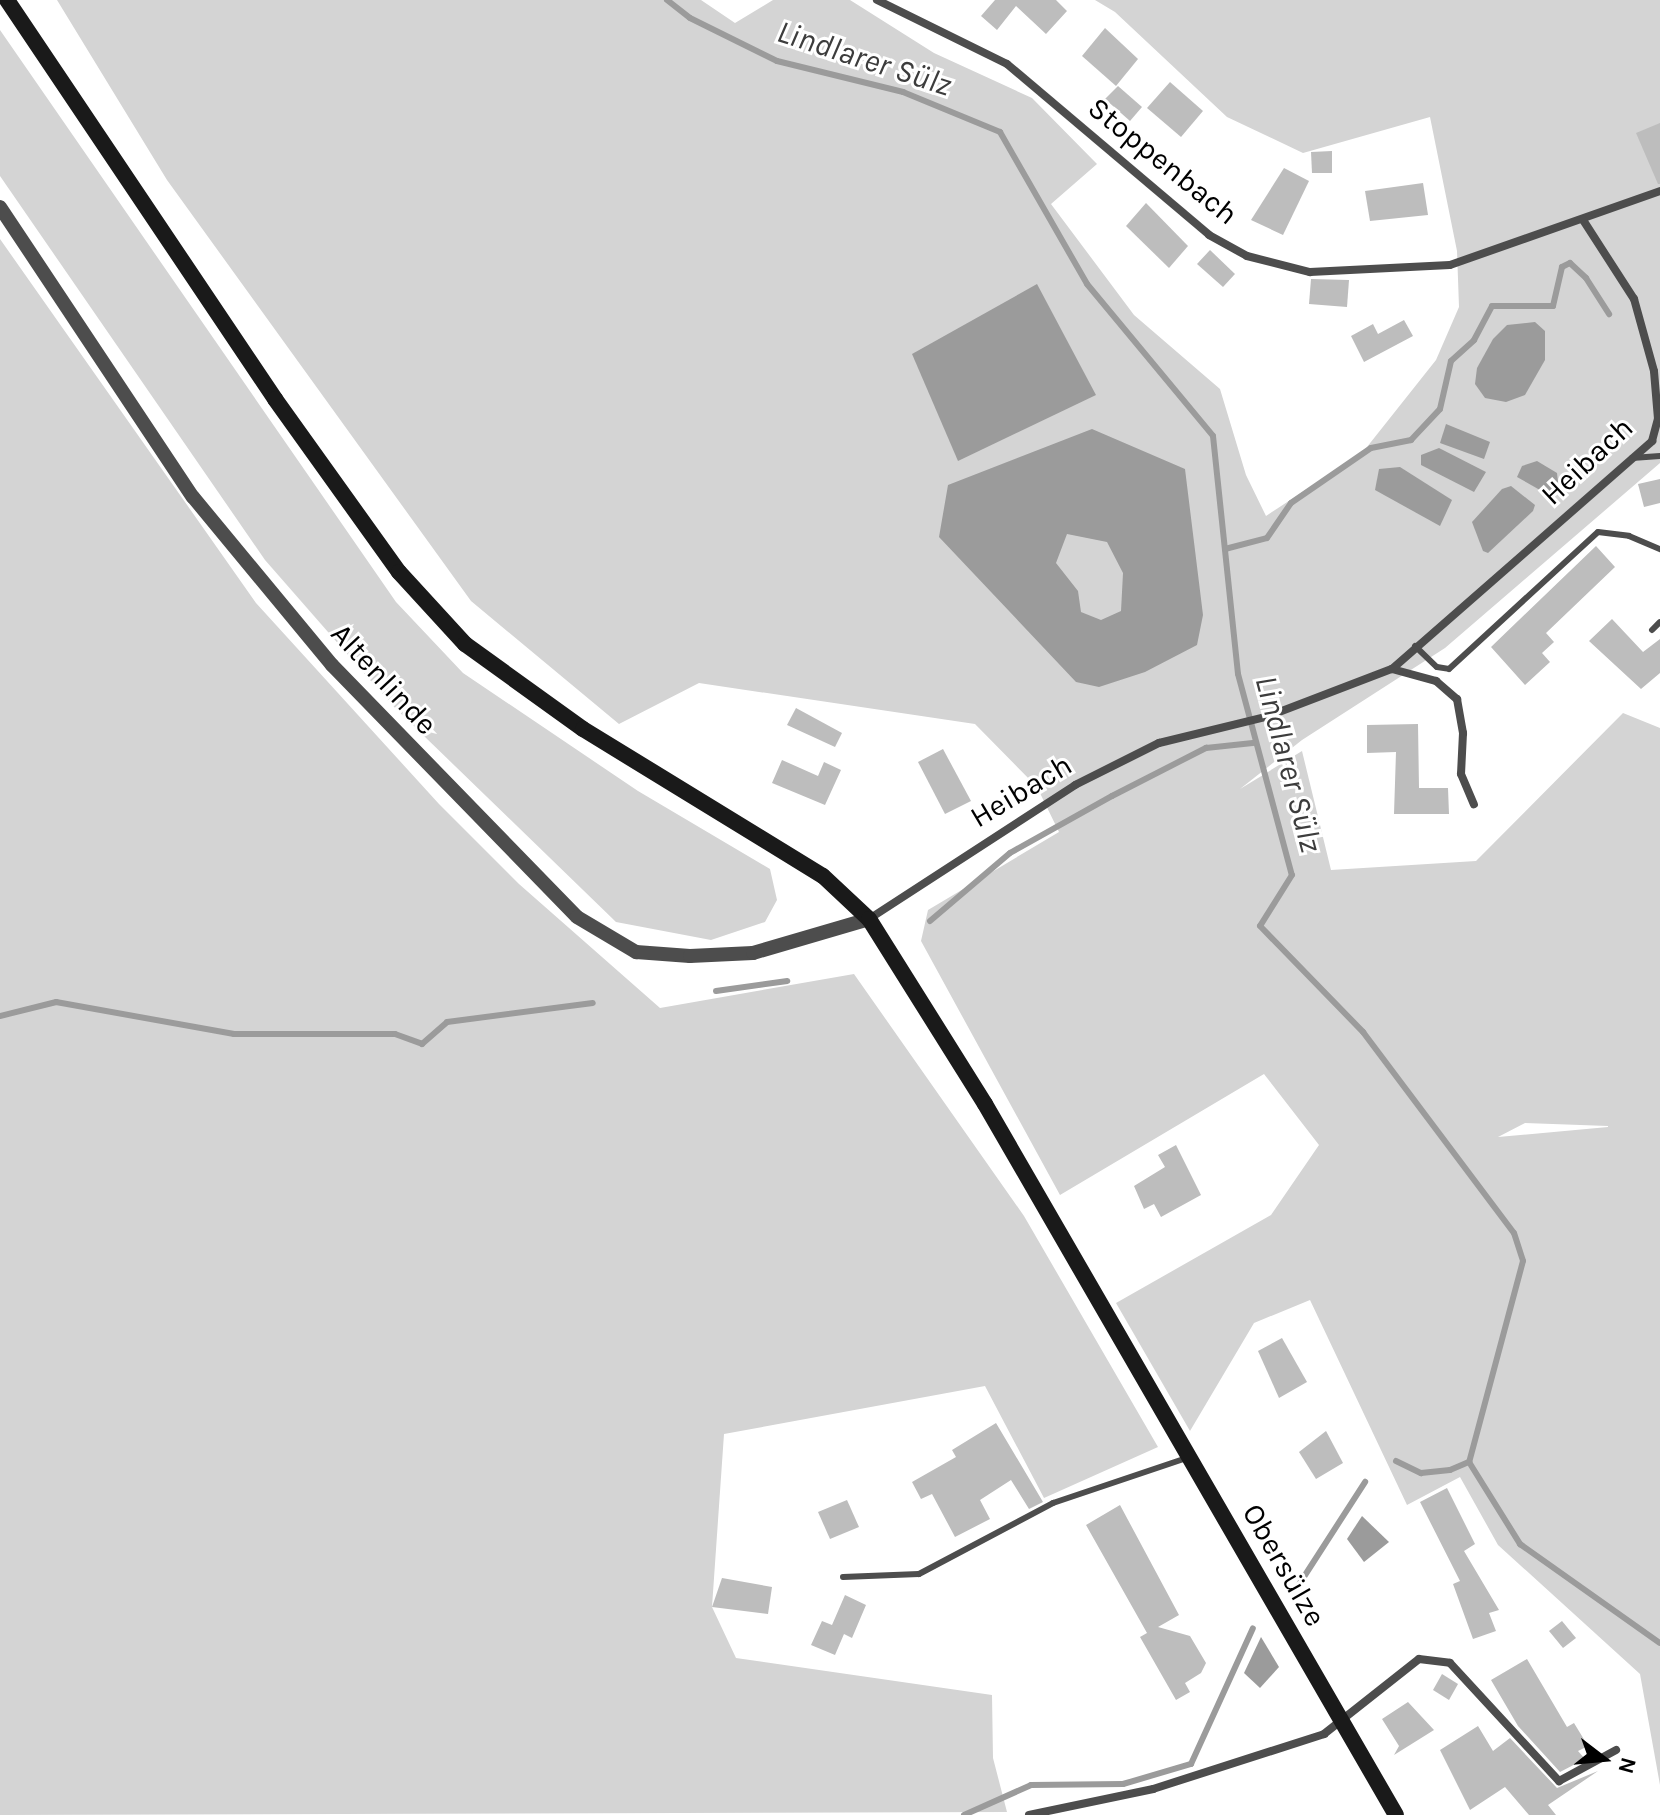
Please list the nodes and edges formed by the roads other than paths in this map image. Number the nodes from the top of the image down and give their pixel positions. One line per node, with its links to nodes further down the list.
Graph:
1 (7, 0): 14 (main road, Obersülze)
2 (877, 0): 5 (street, Stoppenbach)
3 (1660, 191): 5 (street)
4 (0, 207): 14 (street, Altenlinde)
5 (1583, 220): 7 (street, Heibach)
6 (1660, 456): 7 (lane)
7 (1632, 458): 11 (street, Heibach)
8 (1660, 549): 11 (lane)
9 (1660, 622): 10 (lane)
10 (1652, 630)
11 (1415, 646): 12 (street, Heibach)
12 (1392, 669): 13 (street); 14 (street, Heibach)
13 (1474, 804)
14 (869, 919): 15 (main road, Obersülze)
15 (1190, 1457): 16 (lane); 17 (main road, Obersülze)
16 (843, 1577)
17 (1342, 1720): 18 (street); 19 (street); 20 (main road, Obersülze)
18 (1616, 1750)
19 (1029, 1815)
20 (1396, 1815)

